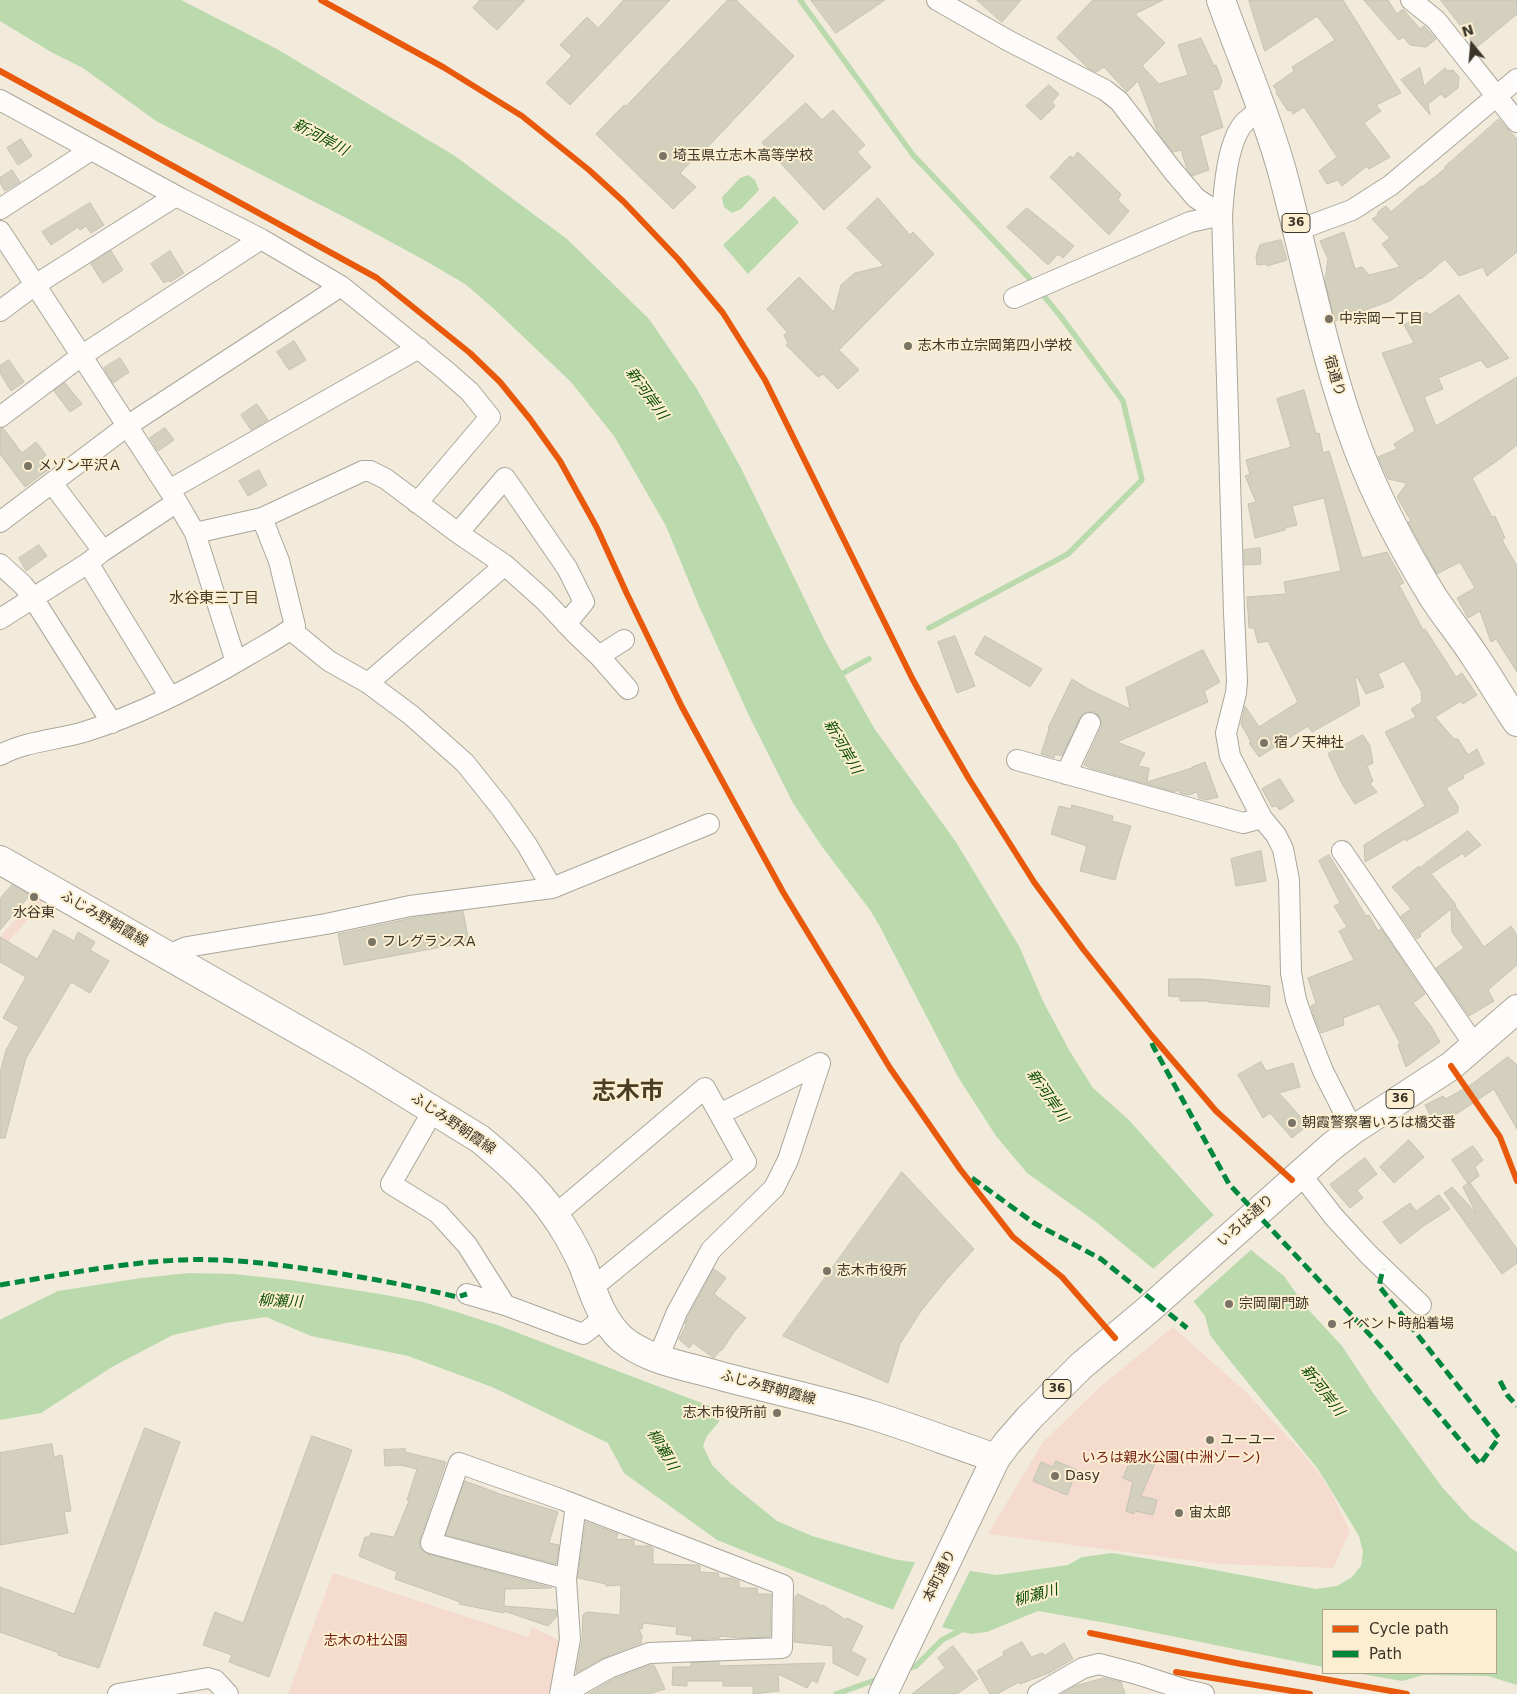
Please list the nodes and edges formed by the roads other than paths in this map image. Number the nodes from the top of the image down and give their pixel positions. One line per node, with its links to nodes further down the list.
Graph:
1 (1221, 0): 7 (main road, 宿通り / 36)
2 (1411, 0): 5 (street)
3 (946, 2): 12 (street)
4 (1517, 79): 5 (street)
5 (1496, 97): 8 (street); 13 (street)
6 (0, 100): 9 (street)
7 (1262, 110): 12 (street); 13 (main road, 宿通り / 36)
8 (1517, 122)
9 (91, 150): 10 (street); 11 (street)
10 (176, 196): 15 (street); 16 (street)
11 (0, 208)
12 (1222, 215): 18 (street); 50 (street)
13 (1298, 230): 44 (main road, 宿通り / 36)
14 (0, 231): 16 (street)
15 (261, 239): 17 (street); 21 (street)
16 (35, 285): 19 (street); 21 (street)
17 (341, 286): 20 (street); 23 (street)
18 (1014, 298)
19 (0, 311)
20 (419, 348): 25 (street); 26 (street)
21 (81, 356): 22 (street); 23 (street)
22 (0, 417)
23 (127, 426): 24 (street); 25 (street)
24 (52, 483): 28 (street); 31 (street)
25 (173, 496): 29 (street); 31 (street)
26 (417, 503): 27 (street); 30 (street)
27 (262, 518): 29 (street); 37 (street)
28 (0, 522)
29 (195, 533): 40 (street)
30 (458, 533): 33 (street); 36 (street)
31 (95, 557): 34 (street); 43 (street)
32 (0, 564): 34 (street)
33 (505, 565): 36 (street); 41 (street)
34 (33, 598): 35 (street); 45 (street)
35 (0, 619)
36 (566, 624): 39 (street)
37 (291, 630): 40 (street); 41 (street)
38 (624, 640): 39 (street)
39 (599, 656): 42 (street)
40 (236, 662): 43 (street)
41 (368, 683): 54 (street)
42 (628, 689)
43 (170, 697): 45 (street)
44 (1517, 722)
45 (112, 723): 47 (street)
46 (1090, 724): 49 (street)
47 (1, 751)
48 (1017, 760): 49 (street)
49 (1066, 774): 50 (street)
50 (1262, 818): 60 (street)
51 (709, 824): 54 (street)
52 (1342, 851): 57 (street)
53 (3, 867): 55 (main road, ふじみ野朝霞線)
54 (552, 888): 55 (street)
55 (168, 956): 58 (main road, ふじみ野朝霞線)
56 (1517, 1008): 57 (main road, いろは通り / 36)
57 (1474, 1046): 60 (main road, いろは通り / 36)
58 (434, 1109): 62 (main road, ふじみ野朝霞線); 65 (street)
59 (720, 1114): 62 (street); 63 (street); 68 (street)
60 (1353, 1130): 61 (main road, いろは通り / 36)
61 (1291, 1181): 66 (street); 69 (main road, いろは通り / 36)
62 (555, 1215): 63 (main road, ふじみ野朝霞線)
63 (591, 1289): 67 (main road, ふじみ野朝霞線)
64 (467, 1294): 65 (street)
65 (505, 1305): 67 (street)
66 (1421, 1305)
67 (604, 1318): 68 (main road, ふじみ野朝霞線)
68 (658, 1358): 69 (main road, ふじみ野朝霞線)
69 (996, 1458): 75 (main road, 本町通り / 36)
70 (576, 1505): 71 (street); 71 (street); 74 (street)
71 (566, 1578): 74 (street)
72 (118, 1694): 73 (street)
73 (228, 1694)
74 (561, 1694)
75 (883, 1694)
76 (1038, 1694): 77 (street)
77 (1204, 1694)

